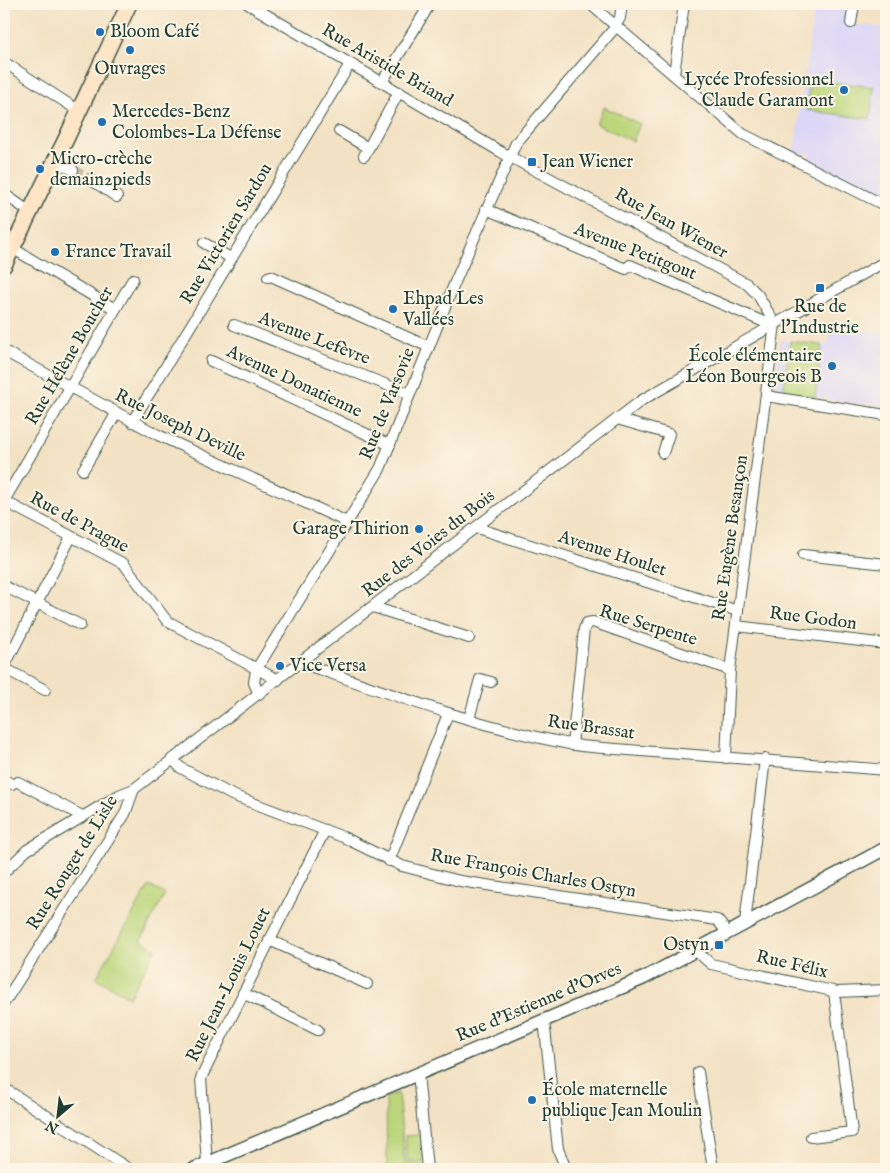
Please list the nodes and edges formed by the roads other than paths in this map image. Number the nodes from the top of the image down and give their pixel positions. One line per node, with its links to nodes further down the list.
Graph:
1 (129, 4): 15 (main road)
2 (248, 4): 11 (street, Rue Aristide Briand)
3 (430, 4): 13 (street)
4 (590, 4): 9 (street)
5 (622, 4): 9 (street)
6 (684, 4): 12 (street)
7 (854, 4): 8 (street)
8 (851, 23)
9 (617, 25): 12 (street); 17 (street, Rue de Varsovie)
10 (4, 62): 15 (street)
11 (350, 64): 13 (street, Rue Aristide Briand); 28 (street, Rue Victorien Sardou)
12 (674, 74): 23 (street)
13 (382, 82): 14 (street, Rue Aristide Briand)
14 (399, 92): 16 (street); 17 (street, Rue Aristide Briand)
15 (79, 110): 18 (main road)
16 (339, 131)
17 (509, 156): 24 (street, Rue de Varsovie); 35 (street, Rue Jean Wiener)
18 (55, 161): 19 (street); 25 (main road)
19 (73, 170)
20 (90, 179): 22 (street)
21 (4, 194): 25 (street)
22 (117, 197)
23 (886, 206)
24 (486, 209): 35 (street, Avenue Petitgout); 36 (street, Rue de Varsovie)
25 (30, 212): 27 (main road)
26 (204, 243): 28 (street)
27 (12, 248): 30 (main road); 33 (street)
28 (231, 258): 45 (street, Rue Victorien Sardou)
29 (886, 261): 35 (street, Rue des Voies du Bois)
30 (4, 265)
31 (268, 277): 36 (street)
32 (133, 279): 33 (street, Rue Hélène Boucher)
33 (116, 309): 39 (street, Rue Hélène Boucher)
34 (234, 325): 40 (street, Avenue Lefèvre)
35 (773, 325): 41 (street, Rue Eugène Besançon); 44 (street, Rue des Voies du Bois)
36 (429, 347): 40 (street, Rue de Varsovie)
37 (4, 351): 39 (street, Rue Joseph Deville)
38 (211, 361): 46 (street, Avenue Donatienne)
39 (69, 388): 42 (street, Rue Joseph Deville); 49 (street, Rue Hélène Boucher)
40 (410, 394): 46 (street, Rue de Varsovie)
41 (766, 396): 43 (street); 58 (street, Rue Eugène Besançon)
42 (116, 414): 45 (street, Rue Joseph Deville); 48 (street)
43 (886, 415)
44 (617, 419): 47 (street); 51 (street, Rue des Voies du Bois)
45 (132, 422): 50 (street, Rue Joseph Deville)
46 (390, 445): 50 (street, Rue de Varsovie)
47 (663, 452)
48 (83, 470)
49 (4, 501): 52 (street, Rue de Prague)
50 (347, 522): 65 (street, Rue de Varsovie)
51 (477, 528): 57 (street, Rue des Voies du Bois); 58 (street, Avenue Houlet)
52 (71, 536): 56 (street); 65 (street, Rue de Prague)
53 (803, 554): 54 (street)
54 (886, 564)
55 (4, 586): 56 (street)
56 (37, 603): 59 (street); 64 (street)
57 (374, 607): 61 (street); 63 (street, Rue des Voies du Bois)
58 (738, 611): 60 (street, Rue Eugène Besançon)
59 (80, 625)
60 (736, 626): 62 (street, Rue Godon); 66 (street, Rue Eugène Besançon)
61 (469, 638)
62 (886, 644)
63 (304, 661): 67 (street, Rue des Voies du Bois); 71 (street, Rue Brassat)
64 (4, 668): 69 (street)
65 (256, 670): 67 (street, Rue de Prague); 70 (street)
66 (730, 670): 73 (street, Rue Serpente); 74 (street, Rue Eugène Besançon)
67 (278, 680): 70 (street, Rue des Voies du Bois)
68 (491, 682): 72 (street)
69 (45, 690)
70 (259, 694): 75 (street, Rue des Voies du Bois)
71 (448, 714): 72 (street, Rue Brassat); 83 (street)
72 (469, 719): 73 (street, Rue Brassat)
73 (572, 745): 74 (street, Rue Brassat)
74 (726, 758): 76 (street, Rue Brassat)
75 (172, 759): 79 (street, Rue des Voies du Bois); 81 (street, Rue François Charles Ostyn)
76 (765, 759): 77 (street, Rue Brassat); 85 (street)
77 (886, 770)
78 (11, 782): 80 (street)
79 (134, 789): 80 (street, Rue des Voies du Bois); 93 (street, Rue Rouget de Lisle)
80 (82, 816): 84 (street, Rue des Voies du Bois)
81 (325, 830): 83 (street, Rue François Charles Ostyn); 87 (street, Rue Jean-Louis Louet)
82 (886, 848): 85 (street, Rue d'Estienne d'Orves)
83 (389, 861): 86 (street, Rue François Charles Ostyn)
84 (4, 872)
85 (745, 923): 86 (street, Rue d'Estienne d'Orves)
86 (728, 933): 88 (street, Rue d'Estienne d'Orves)
87 (269, 940): 89 (street); 92 (street, Rue Jean-Louis Louet)
88 (695, 950): 91 (street, Rue Félix); 94 (street, Rue d'Estienne d'Orves)
89 (367, 984)
90 (886, 990): 91 (street, Rue Félix)
91 (834, 992): 99 (street)
92 (243, 993): 95 (street); 100 (street, Rue Jean-Louis Louet)
93 (4, 1003)
94 (544, 1020): 97 (street, Rue d'Estienne d'Orves); 103 (street)
95 (318, 1030)
96 (698, 1072): 104 (street)
97 (418, 1073): 100 (street, Rue d'Estienne d'Orves); 102 (street)
98 (4, 1088): 101 (street)
99 (811, 1138)
100 (209, 1166)
101 (129, 1169)
102 (427, 1169)
103 (566, 1169)
104 (713, 1169)

